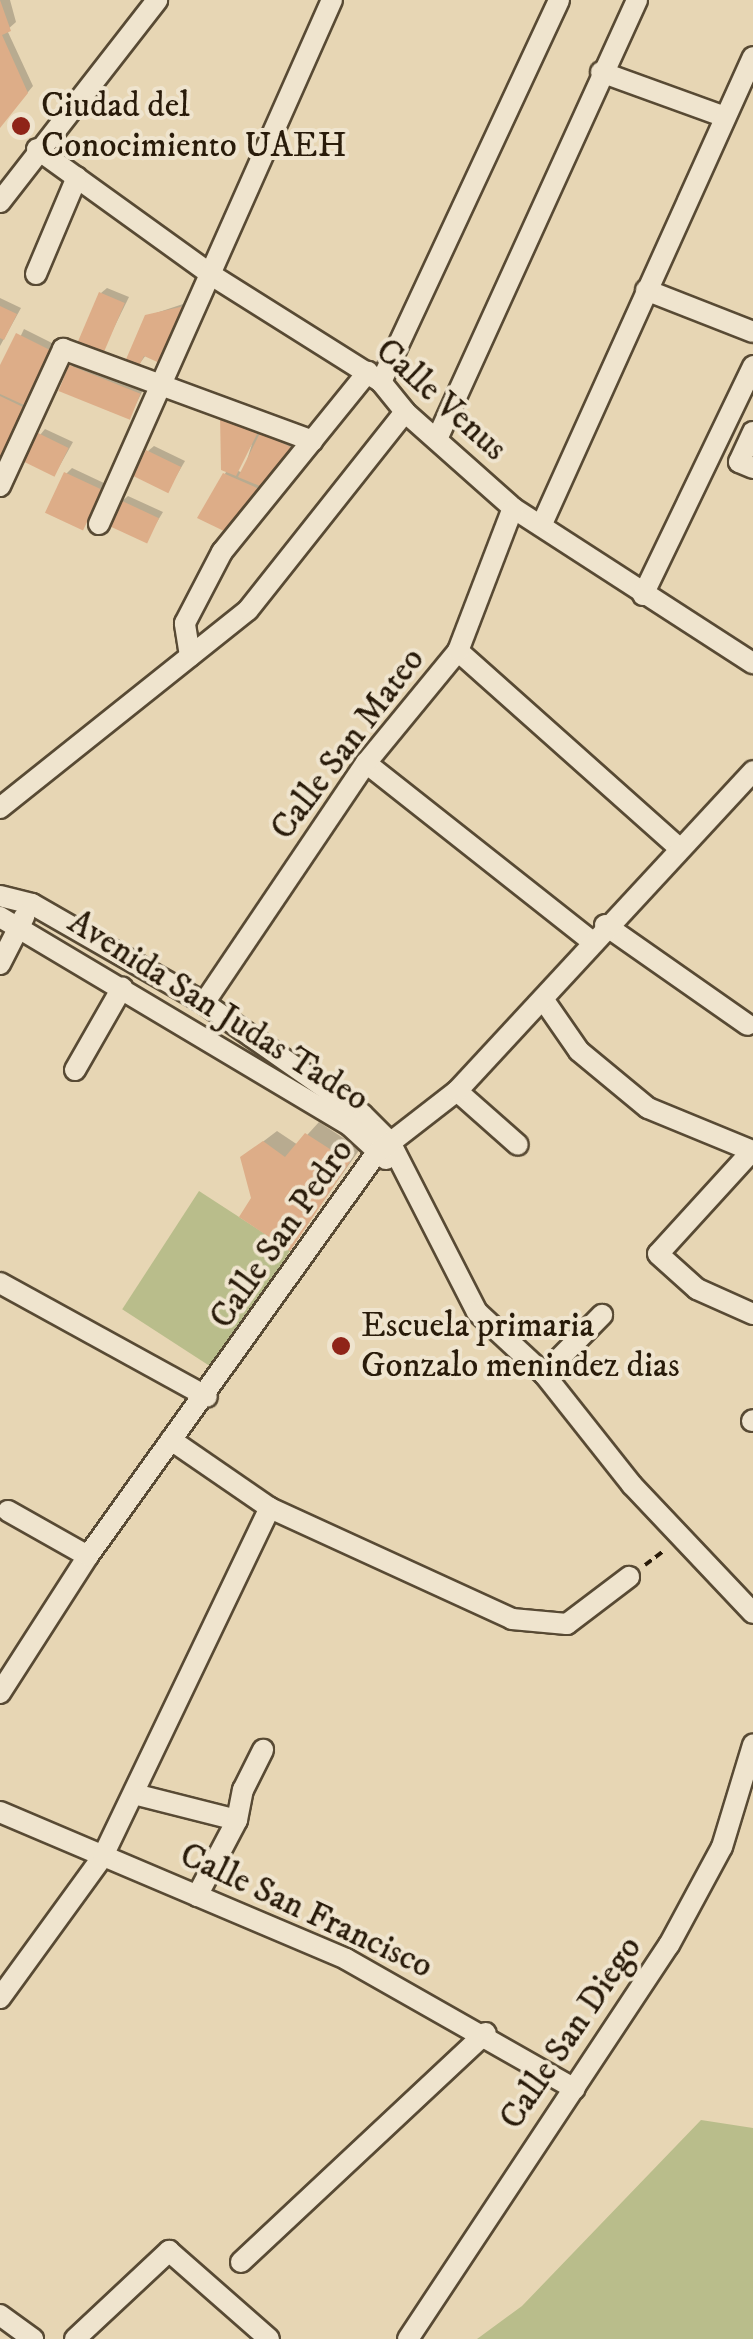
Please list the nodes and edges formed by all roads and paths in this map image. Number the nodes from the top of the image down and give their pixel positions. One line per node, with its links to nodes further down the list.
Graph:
1 (157, 0): 8 (street)
2 (332, 0): 12 (street)
3 (559, 0): 16 (street)
4 (636, 0): 6 (street)
5 (753, 57): 7 (street)
6 (601, 72): 7 (street); 20 (street)
7 (725, 118): 13 (street)
8 (37, 149): 9 (street, Calle Venus); 10 (street)
9 (77, 177): 11 (street); 12 (street, Calle Venus)
10 (0, 202)
11 (36, 274)
12 (213, 276): 16 (street, Calle Venus); 17 (street)
13 (646, 290): 14 (street); 26 (street)
14 (753, 332)
15 (753, 366): 27 (street)
16 (374, 377): 18 (street, Calle Venus); 21 (street)
17 (161, 388): 21 (street); 23 (street); 25 (street)
18 (406, 412): 20 (street, Calle Venus); 29 (street)
19 (753, 432): 22 (street)
20 (437, 440): 24 (street, Calle Venus)
21 (313, 441): 29 (street)
22 (746, 465)
23 (1, 486)
24 (514, 508): 26 (street, Calle Venus); 28 (street, Calle San Mateo)
25 (99, 524)
26 (542, 524): 27 (street, Calle Venus)
27 (643, 595): 30 (street, Calle Venus)
28 (458, 651): 31 (street, Calle San Mateo); 34 (street)
29 (190, 656): 33 (street)
30 (753, 663)
31 (366, 763): 39 (street); 43 (street, Calle San Mateo)
32 (753, 770): 34 (street, Calle San Pedro)
33 (0, 808)
34 (679, 848): 38 (street, Calle San Pedro)
35 (0, 896): 36 (street, Avenida San Judas Tadeo)
36 (32, 904): 37 (street); 43 (street, Avenida San Judas Tadeo)
37 (9, 922): 40 (street); 41 (street, Avenida San Judas Tadeo)
38 (605, 924): 39 (street, Calle San Pedro); 44 (street)
39 (594, 943): 42 (street, Calle San Pedro)
40 (0, 964)
41 (122, 988): 45 (street); 48 (street, Avenida San Judas Tadeo)
42 (543, 999): 46 (street, Calle San Pedro); 49 (street)
43 (204, 1003): 48 (street, Avenida San Judas Tadeo)
44 (748, 1024)
45 (76, 1070)
46 (458, 1091): 47 (street); 48 (street, Calle San Pedro)
47 (518, 1145)
48 (384, 1148): 53 (street, Avenida San Judas Tadeo); 54 (street, Calle San Pedro)
49 (752, 1151): 51 (street)
50 (0, 1283): 54 (street)
51 (753, 1314)
52 (602, 1316): 53 (street)
53 (544, 1374): 58 (street, Avenida San Judas Tadeo)
54 (207, 1397): 55 (street, Calle San Pedro)
55 (171, 1440): 56 (street); 59 (street, Calle San Pedro)
56 (270, 1508): 60 (street); 65 (street)
57 (8, 1511): 59 (street)
58 (682, 1538): 60 (path); 61 (street, Avenida San Judas Tadeo)
59 (88, 1556): 62 (street, Calle San Pedro)
60 (629, 1577)
61 (753, 1613)
62 (0, 1694)
63 (753, 1745): 72 (street, Calle San Diego)
64 (263, 1750): 67 (street)
65 (134, 1794): 67 (street); 68 (street)
66 (0, 1812): 68 (street, Calle San Francisco)
67 (238, 1820): 69 (street)
68 (103, 1856): 69 (street, Calle San Francisco); 70 (street)
69 (197, 1896): 71 (street, Calle San Francisco)
70 (0, 1998)
71 (486, 2033): 72 (street, Calle San Francisco); 73 (street)
72 (575, 2089): 76 (street, Calle San Diego)
73 (242, 2262)
74 (75, 2339): 75 (street)
75 (269, 2339)
76 (408, 2339)

